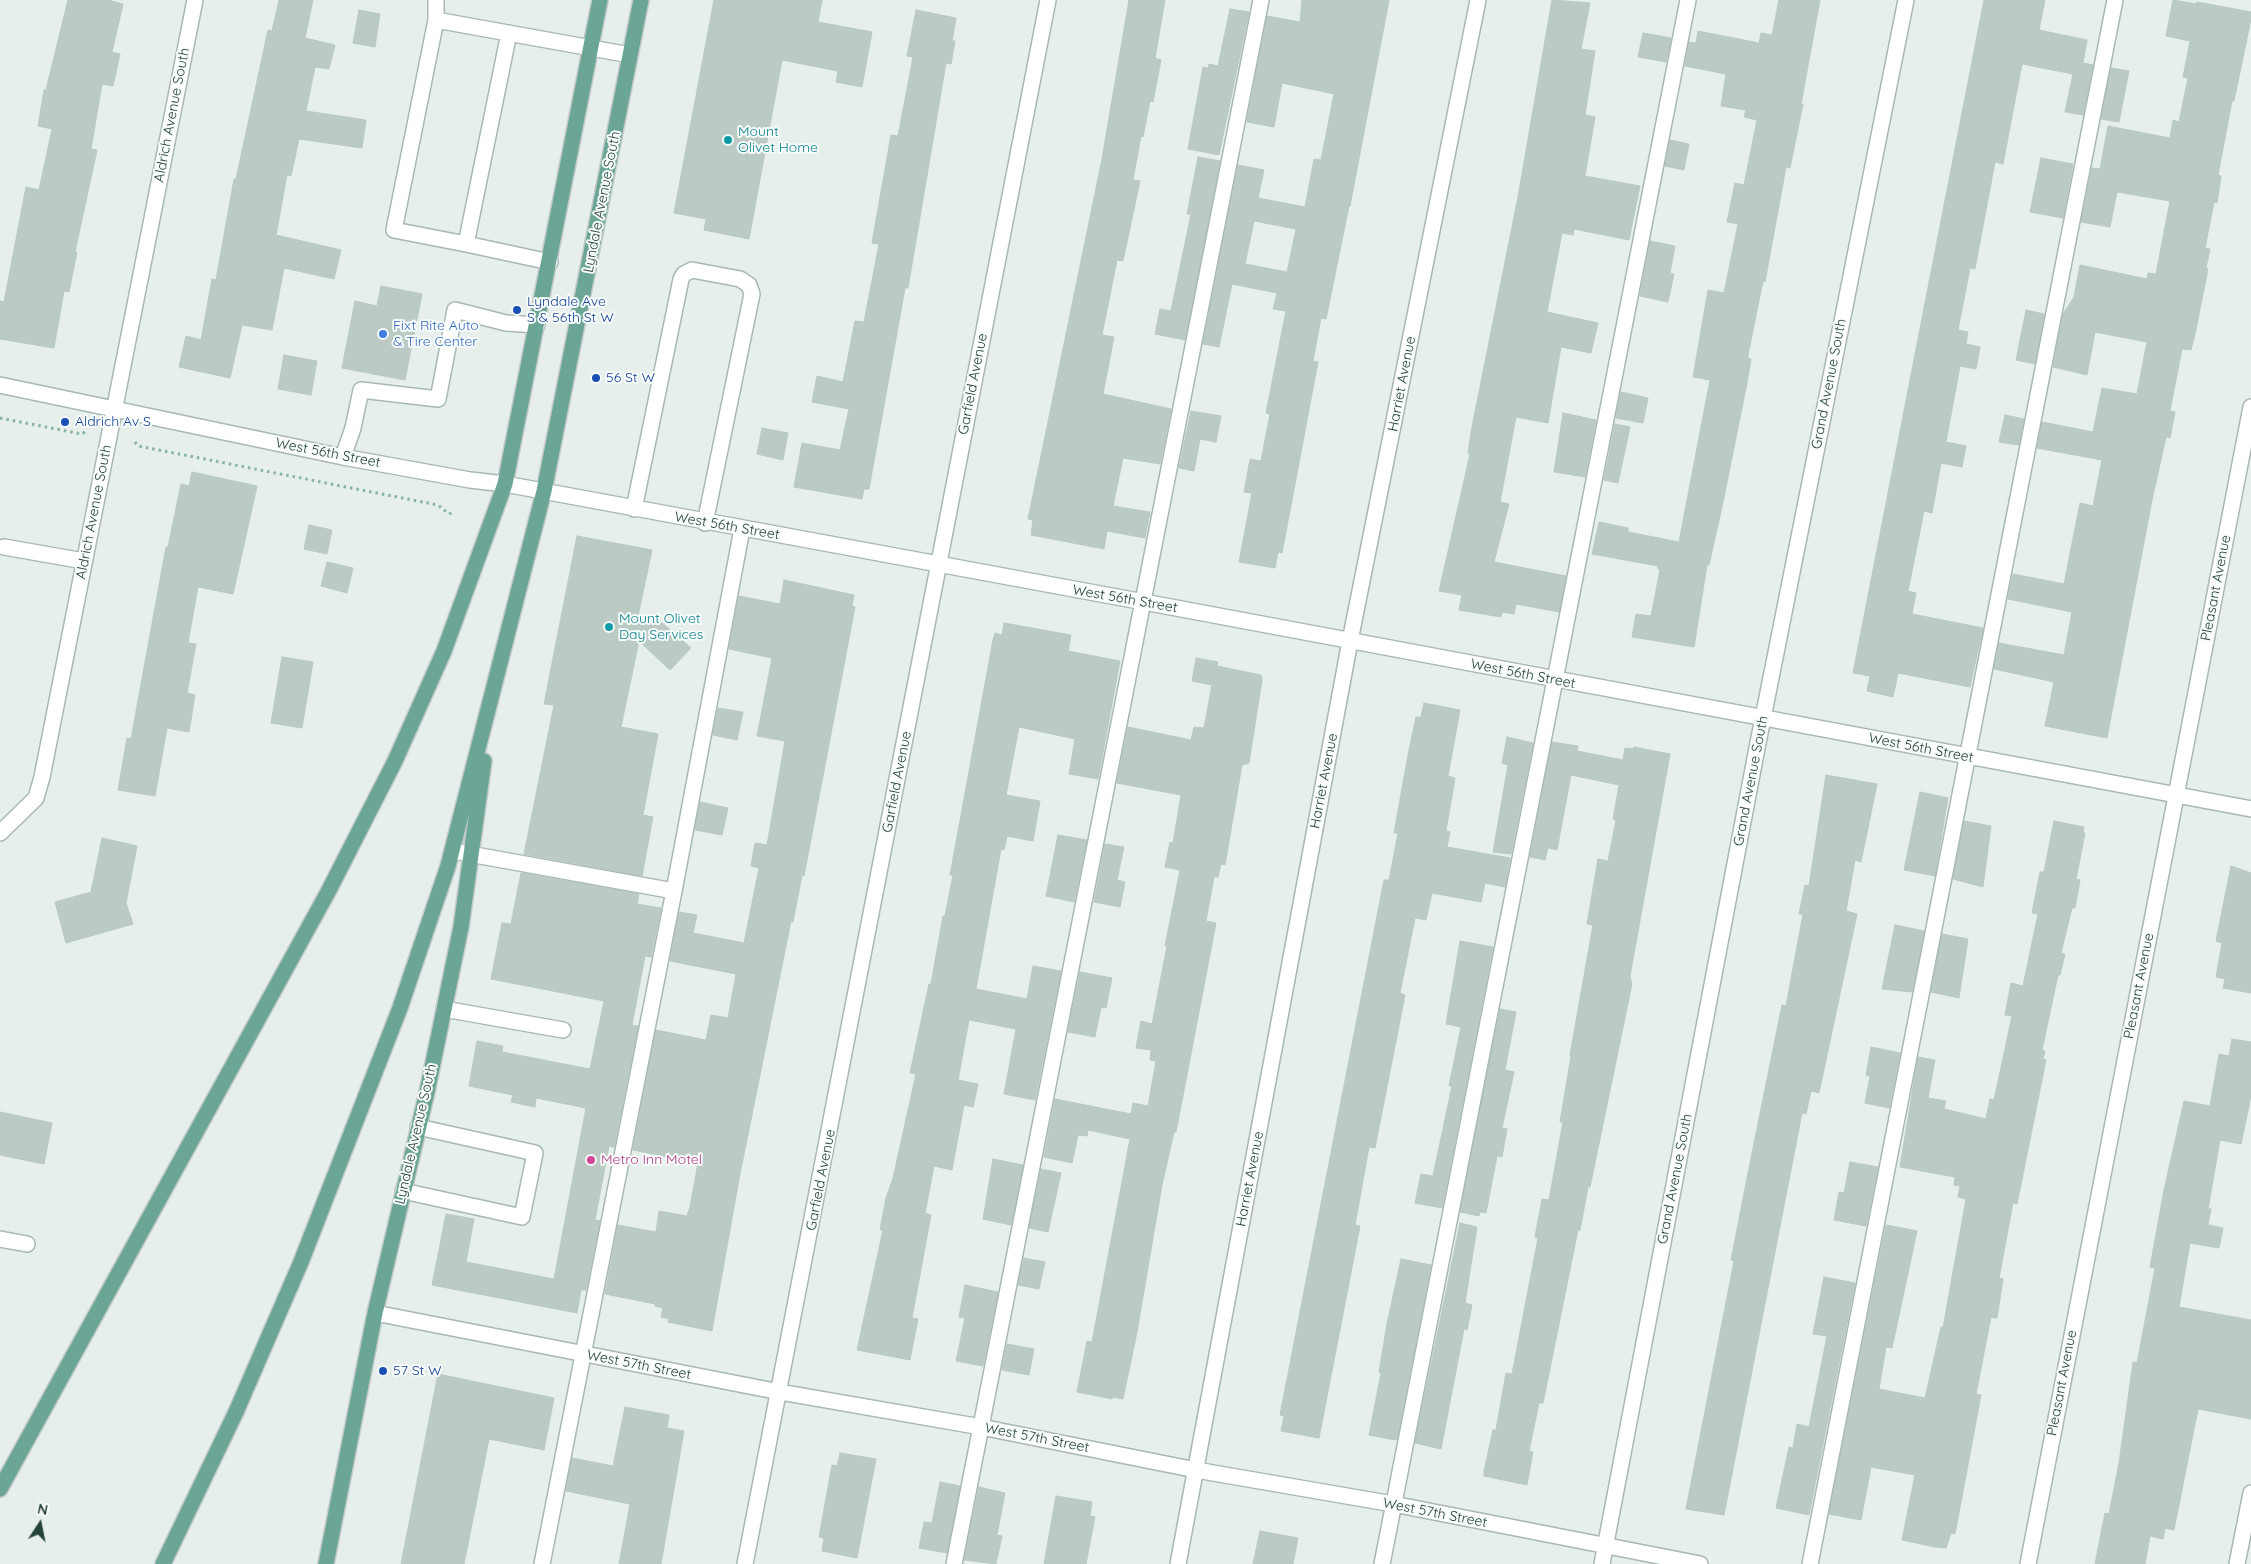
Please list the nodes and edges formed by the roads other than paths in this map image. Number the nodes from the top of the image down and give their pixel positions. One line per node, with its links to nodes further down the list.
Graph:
1 (195, 0): 19 (street, Aldrich Avenue South)
2 (436, 0): 11 (street)
3 (600, 0): 13 (main road)
4 (641, 0): 14 (main road, Lyndale Avenue South)
5 (1048, 0): 29 (street, Garfield Avenue)
6 (1261, 0): 30 (street)
7 (1478, 0): 31 (street, Harriet Avenue)
8 (1688, 0): 32 (street)
9 (1906, 0): 34 (street, Grand Avenue South)
10 (2115, 0): 35 (street)
11 (436, 20): 12 (street); 15 (street)
12 (509, 33): 13 (street); 15 (street)
13 (591, 47): 14 (street); 16 (main road)
14 (630, 55): 23 (main road, Lyndale Avenue South)
15 (466, 244): 16 (street)
16 (550, 262): 17 (main road)
17 (537, 325): 21 (street); 22 (main road)
18 (0, 385): 19 (street, West 56th Street)
19 (114, 408): 21 (street, West 56th Street); 28 (street, Aldrich Avenue South)
20 (2251, 408): 36 (street, Pleasant Avenue)
21 (343, 457): 22 (street, West 56th Street)
22 (505, 484): 23 (street, West 56th Street); 53 (main road)
23 (544, 492): 24 (street, West 56th Street); 33 (main road, Lyndale Avenue South)
24 (634, 509): 25 (street, West 56th Street); 25 (street)
25 (705, 523): 26 (street, West 56th Street)
26 (742, 529): 29 (street, West 56th Street); 41 (street)
27 (4, 547): 28 (street)
28 (84, 561): 38 (street, Aldrich Avenue South)
29 (938, 566): 30 (street, West 56th Street); 50 (street, Garfield Avenue)
30 (1144, 602): 31 (street, West 56th Street); 51 (street)
31 (1350, 641): 32 (street, West 56th Street); 52 (street, Harriet Avenue)
32 (1554, 680): 34 (street, West 56th Street); 55 (street)
33 (491, 702): 39 (main road); 40 (main road, Lyndale Avenue South)
34 (1763, 717): 35 (street, West 56th Street); 56 (street, Grand Avenue South)
35 (1966, 757): 36 (street, West 56th Street); 66 (street)
36 (2175, 794): 37 (street, West 56th Street); 67 (street, Pleasant Avenue)
37 (2251, 809)
38 (0, 832)
39 (452, 851): 40 (street); 57 (main road)
40 (473, 853): 41 (street); 42 (main road, Lyndale Avenue South)
41 (674, 891): 49 (street)
42 (444, 1009): 43 (street); 44 (main road, Lyndale Avenue South)
43 (563, 1030)
44 (418, 1127): 45 (main road, Lyndale Avenue South); 45 (street)
45 (402, 1191): 48 (main road, Lyndale Avenue South)
46 (0, 1239): 47 (street)
47 (27, 1244)
48 (375, 1313): 49 (street, West 57th Street); 58 (main road, Lyndale Avenue South)
49 (584, 1354): 50 (street, West 57th Street); 59 (street)
50 (780, 1392): 51 (street, West 57th Street); 60 (street, Garfield Avenue)
51 (981, 1427): 52 (street, West 57th Street); 61 (street)
52 (1196, 1470): 55 (street, West 57th Street); 62 (street, Harriet Avenue)
53 (0, 1489)
54 (2251, 1493): 68 (street)
55 (1393, 1504): 56 (street, West 57th Street); 63 (street)
56 (1605, 1547): 64 (street, Grand Avenue South); 65 (street, West 57th Street)
57 (163, 1564)
58 (326, 1564)
59 (542, 1564)
60 (745, 1564)
61 (954, 1564)
62 (1178, 1564)
63 (1382, 1564)
64 (1602, 1564)
65 (1700, 1564)
66 (1810, 1564)
67 (2028, 1564)
68 (2237, 1564)

